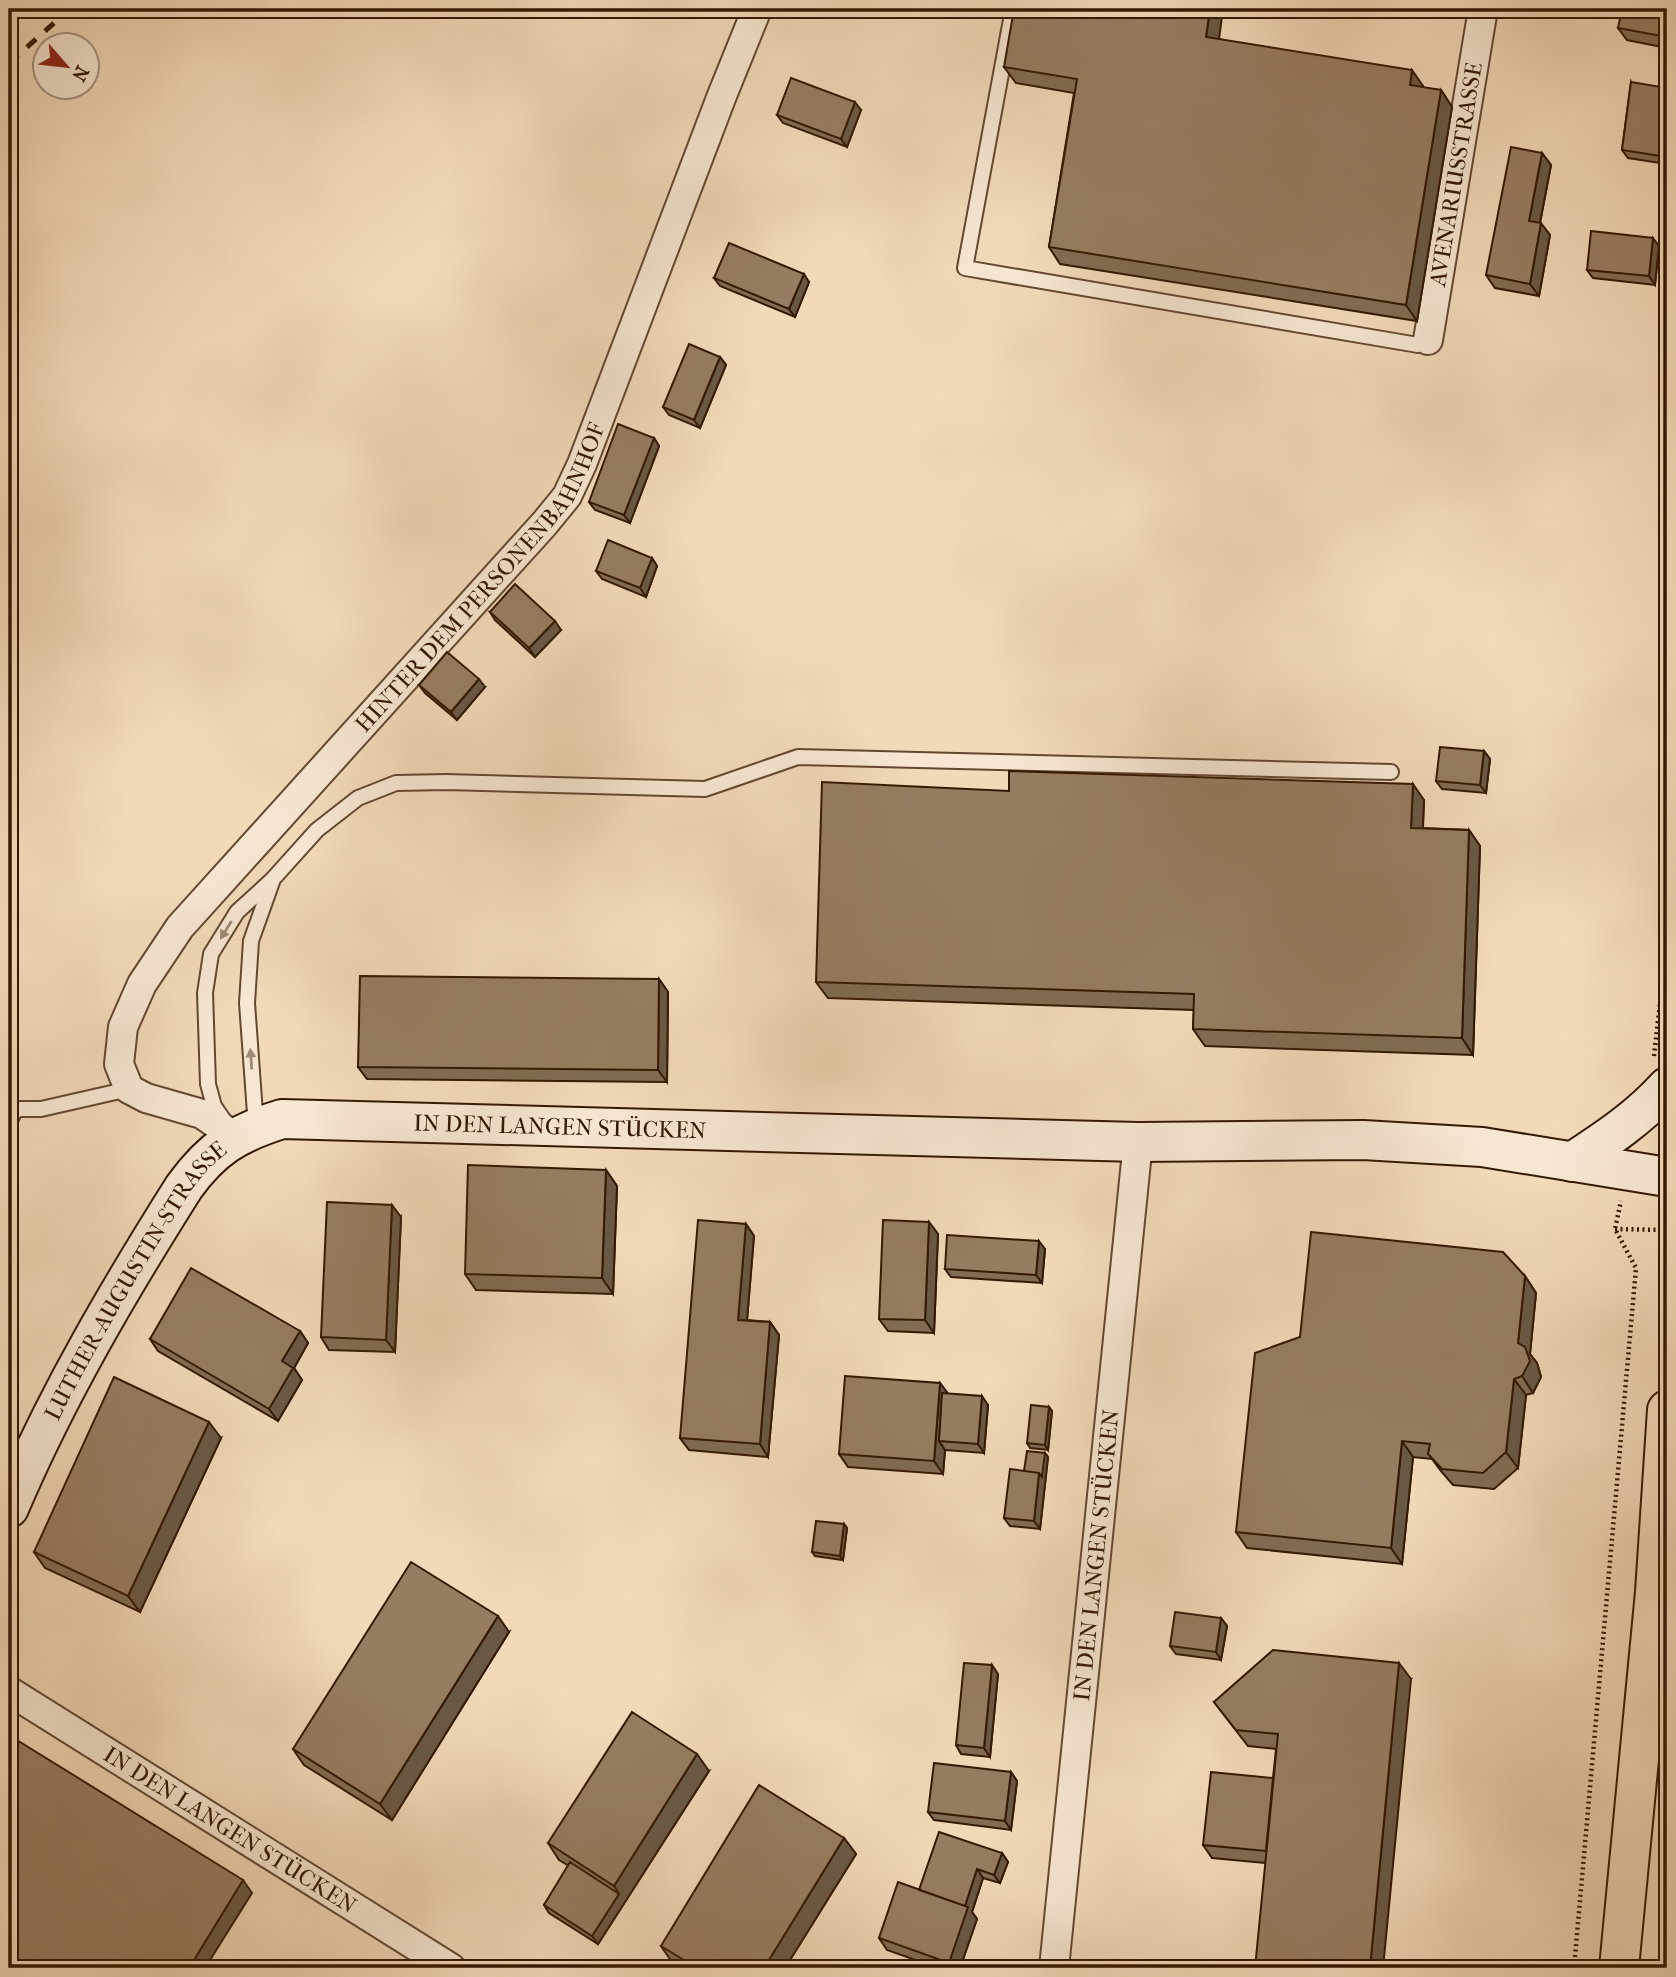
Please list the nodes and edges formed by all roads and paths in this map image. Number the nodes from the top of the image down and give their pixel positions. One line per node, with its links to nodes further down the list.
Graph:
1 (757, 9): 8 (street, HINTER DEM PERSONENBAHNHOF)
2 (1013, 9): 4 (lane)
3 (1483, 9): 4 (street, AVENARIUSSTRASSE)
4 (1429, 340)
5 (1391, 772): 6 (lane)
6 (272, 880): 11 (lane, one-way to 6); 11 (lane, one-way to 11)
7 (1667, 1087): 13 (street)
8 (129, 1088): 9 (lane); 11 (street)
9 (12, 1107): 10 (lane)
10 (9, 1122)
11 (246, 1132): 12 (street, IN DEN LANGEN STÜCKEN); 19 (street, LUTHER-AUGUSTIN-STRASSE)
12 (1138, 1142): 13 (street, IN DEN LANGEN STÜCKEN); 22 (street, IN DEN LANGEN STÜCKEN)
13 (1572, 1162): 14 (street, IN DEN LANGEN STÜCKEN)
14 (1628, 1171): 15 (street, IN DEN LANGEN STÜCKEN); 16 (path)
15 (1667, 1177)
16 (1615, 1229): 17 (path); 23 (path)
17 (1667, 1230)
18 (1667, 1409): 24 (main road)
19 (9, 1508)
20 (9, 1691): 21 (street, IN DEN LANGEN STÜCKEN)
21 (451, 1968)
22 (1054, 1968)
23 (1574, 1968)
24 (1619, 1968)

